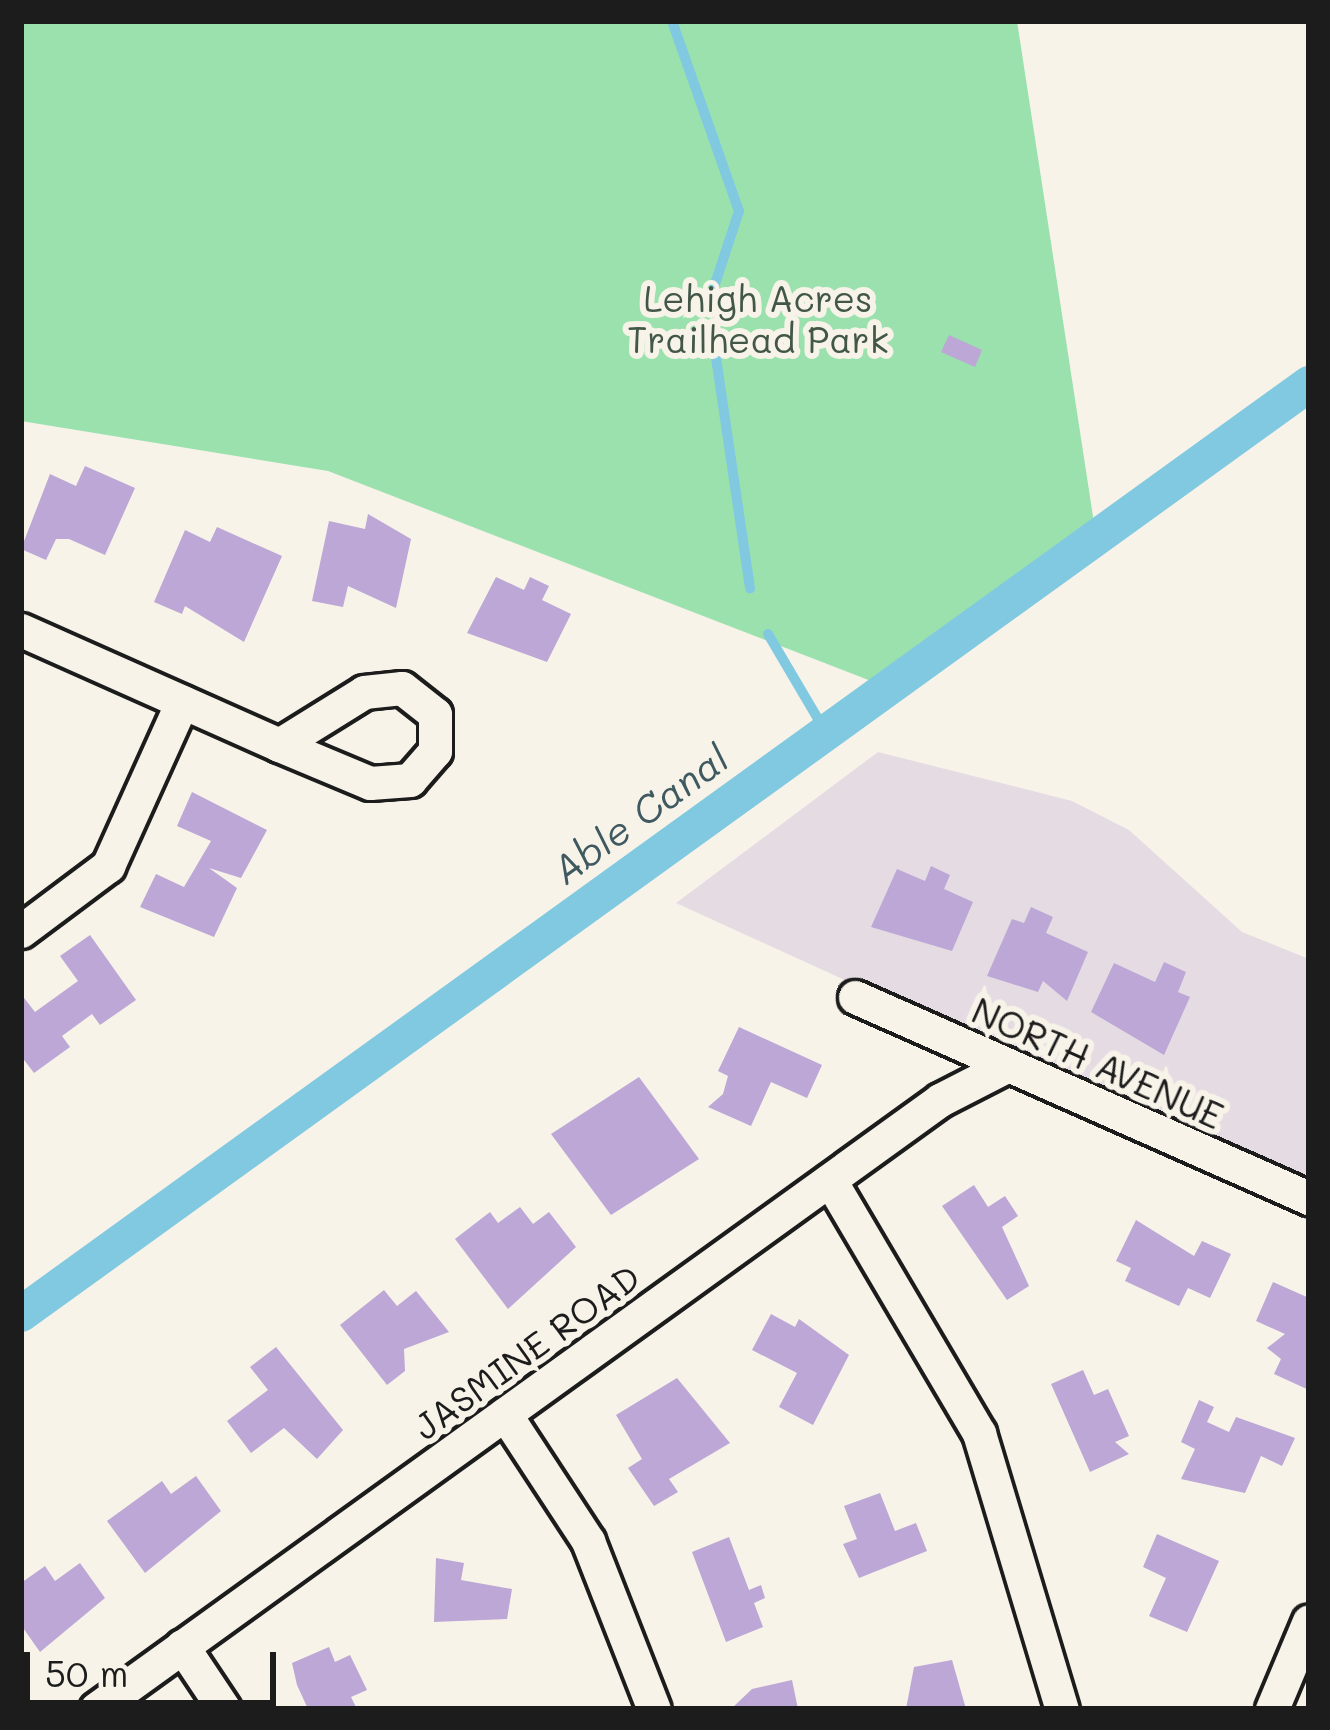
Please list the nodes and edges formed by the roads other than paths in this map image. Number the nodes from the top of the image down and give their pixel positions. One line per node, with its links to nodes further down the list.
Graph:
1 (21, 631): 2 (street)
2 (182, 702): 3 (street); 4 (street)
3 (279, 745)
4 (21, 932)
5 (855, 997): 6 (street, NORTH AVENUE)
6 (1009, 1066): 7 (street, JASMINE ROAD); 8 (street, NORTH AVENUE)
7 (830, 1180): 9 (street, JASMINE ROAD); 15 (street)
8 (1309, 1198)
9 (505, 1414): 11 (street, JASMINE ROAD); 14 (street)
10 (1309, 1622): 16 (street)
11 (182, 1646): 12 (street, JASMINE ROAD); 13 (street)
12 (96, 1709)
13 (224, 1709)
14 (653, 1709)
15 (1062, 1709)
16 (1272, 1709)

